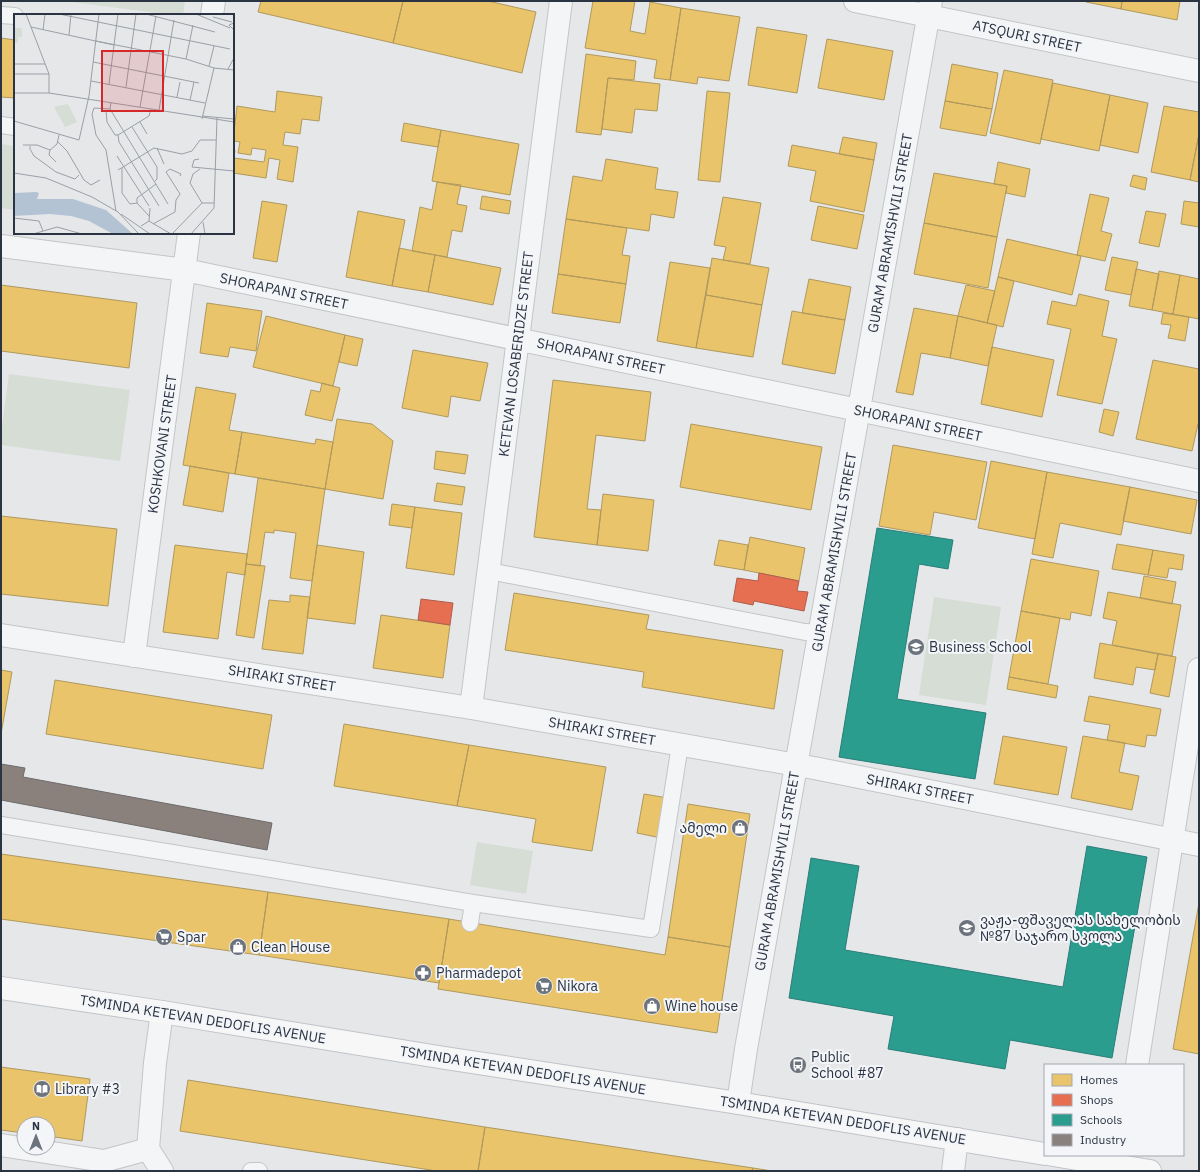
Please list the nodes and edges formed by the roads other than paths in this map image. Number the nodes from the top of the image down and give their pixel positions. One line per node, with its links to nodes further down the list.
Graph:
1 (214, 1): 5 (street)
2 (561, 1): 14 (street, KETEVAN LOSABERIDZE STREET)
3 (855, 1): 4 (street, ATSQURI STREET)
4 (930, 8): 8 (street, ATSQURI STREET); 15 (street, GURAM ABRAMISHVILI STREET)
5 (212, 14)
6 (1, 15): 7 (lane)
7 (14, 16)
8 (1199, 71)
9 (1, 125): 10 (lane)
10 (14, 127)
11 (189, 234): 13 (street, KOSHKOVANI STREET)
12 (1, 246): 13 (street, SHORAPANI STREET)
13 (185, 270): 14 (street, SHORAPANI STREET); 20 (street, KOSHKOVANI STREET)
14 (518, 339): 15 (street, SHORAPANI STREET); 17 (street, KETEVAN LOSABERIDZE STREET)
15 (859, 410): 16 (street, SHORAPANI STREET); 18 (street, GURAM ABRAMISHVILI STREET)
16 (1199, 481)
17 (489, 571): 18 (lane); 22 (street, KETEVAN LOSABERIDZE STREET)
18 (819, 633): 24 (street, GURAM ABRAMISHVILI STREET)
19 (1, 635): 20 (street, SHIRAKI STREET)
20 (134, 656): 22 (street, SHIRAKI STREET)
21 (1199, 669): 26 (street)
22 (471, 708): 23 (street, SHIRAKI STREET)
23 (680, 745): 24 (street, SHIRAKI STREET); 28 (lane)
24 (796, 765): 26 (street, SHIRAKI STREET); 33 (street, GURAM ABRAMISHVILI STREET)
25 (1, 825): 28 (lane)
26 (1172, 839): 27 (street, SHIRAKI STREET); 32 (street)
27 (1199, 845)
28 (473, 903): 29 (lane)
29 (470, 923)
30 (1, 988): 31 (main road, TSMINDA KETEVAN DEDOFLIS AVENUE)
31 (162, 1012): 33 (main road, TSMINDA KETEVAN DEDOFLIS AVENUE); 36 (street)
32 (1137, 1064)
33 (738, 1103): 34 (main road, TSMINDA KETEVAN DEDOFLIS AVENUE)
34 (957, 1139): 37 (main road, TSMINDA KETEVAN DEDOFLIS AVENUE); 44 (street)
35 (1, 1145): 40 (street)
36 (148, 1149): 40 (street); 41 (street)
37 (1044, 1154)
38 (1064, 1156): 39 (main road)
39 (1122, 1161): 45 (main road)
40 (69, 1164)
41 (162, 1171)
42 (251, 1171): 43 (lane)
43 (259, 1171)
44 (953, 1171)
45 (1150, 1171)

